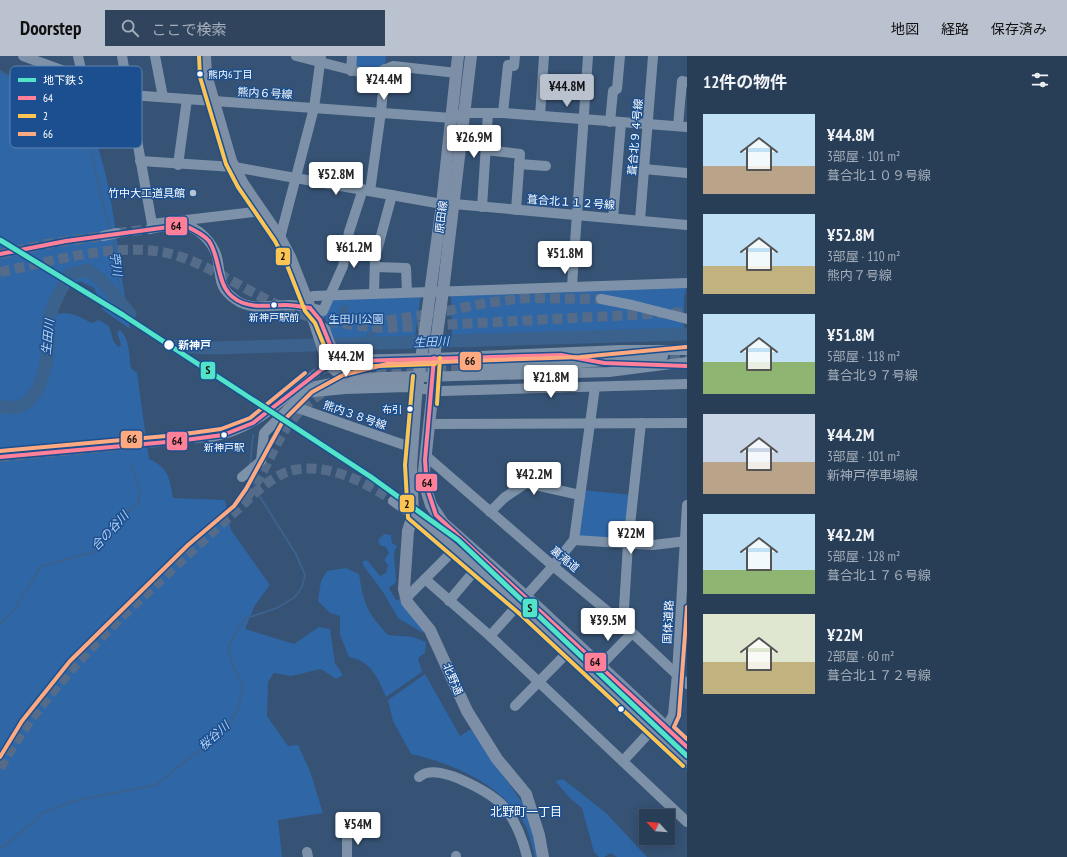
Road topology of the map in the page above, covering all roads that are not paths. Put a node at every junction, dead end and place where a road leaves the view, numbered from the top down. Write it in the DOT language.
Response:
graph roads {
  1 [pos="23,56"];
  2 [pos="78,56"];
  3 [pos="122,56"];
  4 [pos="155,56"];
  5 [pos="205,56"];
  6 [pos="296,56"];
  7 [pos="352,56"];
  8 [pos="458,56"];
  9 [pos="471,56"];
  10 [pos="515,56"];
  11 [pos="544,56"];
  12 [pos="588,56"];
  13 [pos="620,56"];
  14 [pos="653,56"];
  15 [pos="321,60"];
  16 [pos="50,66"];
  17 [pos="80,66"];
  18 [pos="124,66"];
  19 [pos="385,69"];
  20 [pos="351,71"];
  21 [pos="457,73"];
  22 [pos="687,82"];
  23 [pos="142,96"];
  24 [pos="163,97"];
  25 [pos="187,99"];
  26 [pos="214,100"];
  27 [pos="314,108"];
  28 [pos="382,112"];
  29 [pos="464,113"];
  30 [pos="488,113"];
  31 [pos="503,113"];
  32 [pos="540,116"];
  33 [pos="452,118"];
  34 [pos="583,120"];
  35 [pos="610,122"];
  36 [pos="621,123"];
  37 [pos="648,125"];
  38 [pos="682,127"];
  39 [pos="138,148"];
  40 [pos="486,150"];
  41 [pos="140,161"];
  42 [pos="519,164"];
  43 [pos="178,165"];
  44 [pos="546,166"];
  45 [pos="234,167"];
  46 [pos="644,169"];
  47 [pos="687,173"];
  48 [pos="295,178"];
  49 [pos="366,190"];
  50 [pos="392,195"];
  51 [pos="448,204"];
  52 [pos="482,207"];
  53 [pos="516,210"];
  54 [pos="262,211"];
  55 [pos="576,215"];
  56 [pos="613,218"];
  57 [pos="640,220"];
  58 [pos="687,225"];
  59 [pos="150,228"];
  60 [pos="280,238"];
  61 [pos="375,267"];
  62 [pos="687,283"];
  63 [pos="572,286"];
  64 [pos="437,291"];
  65 [pos="407,292"];
  66 [pos="374,293"];
  67 [pos="331,295"];
  68 [pos="309,298"];
  69 [pos="601,299"];
  70 [pos="291,305"];
  71 [pos="687,318"];
  72 [pos="687,350"];
  73 [pos="687,353"];
  74 [pos="327,354"];
  75 [pos="428,354"];
  76 [pos="687,362"];
  77 [pos="468,367"];
  78 [pos="433,377"];
  79 [pos="309,378"];
  80 [pos="352,379"];
  81 [pos="418,383"];
  82 [pos="687,384"];
  83 [pos="595,387"];
  84 [pos="432,390"];
  85 [pos="304,393"];
  86 [pos="288,409"];
  87 [pos="687,423"];
  88 [pos="429,424"];
  89 [pos="590,424"];
  90 [pos="641,424"];
  91 [pos="211,437"];
  92 [pos="413,448"];
  93 [pos="425,455"];
  94 [pos="242,477"];
  95 [pos="580,495"];
  96 [pos="393,501"];
  97 [pos="687,505"];
  98 [pos="490,512"];
  99 [pos="413,515"];
  100 [pos="436,515"];
  101 [pos="574,540"];
  102 [pos="686,541"];
  103 [pos="628,544"];
  104 [pos="454,550"];
  105 [pos="553,566"];
  106 [pos="476,569"];
  107 [pos="425,580"];
  108 [pos="406,598"];
  109 [pos="450,601"];
  110 [pos="522,601"];
  111 [pos="623,624"];
  112 [pos="632,633"];
  113 [pos="490,636"];
  114 [pos="568,652"];
  115 [pos="683,655"];
  116 [pos="600,666"];
  117 [pos="677,674"];
  118 [pos="538,682"];
  119 [pos="687,684"];
  120 [pos="515,706"];
  121 [pos="661,731"];
  122 [pos="687,748"];
  123 [pos="623,761"];
  124 [pos="687,762"];
  125 [pos="419,777"];
  126 [pos="687,822"];
  127 [pos="347,835"];
  128 [pos="347,857"];
  129 [pos="527,857"];
  130 [pos="543,857"];
  1 -- 16 [label="street, 熊内６号線"];
  2 -- 17 [label="street"];
  3 -- 18 [label="street"];
  4 -- 24 [label="street"];
  5 -- 26 [label="main road"];
  6 -- 15 [label="street"];
  7 -- 20 [label="street"];
  8 -- 21 [label="main road, 原田線"];
  9 -- 29 [label="main road, 原田線"];
  10 -- 31 [label="street"];
  11 -- 32 [label="street"];
  12 -- 34 [label="street"];
  13 -- 35 [label="street"];
  14 -- 37 [label="street, 葺合北９４号線"];
  15 -- 20 [label="street"];
  15 -- 27 [label="street"];
  19 -- 20 [label="street"];
  19 -- 21 [label="street"];
  19 -- 28 [label="street"];
  21 -- 33 [label="main road, 原田線"];
  22 -- 38 [label="street"];
  23 -- 24 [label="street, 熊内６号線"];
  24 -- 25 [label="street, 熊内６号線"];
  25 -- 26 [label="street, 熊内６号線"];
  25 -- 43 [label="street"];
  26 -- 27 [label="street, 熊内６号線"];
  26 -- 45 [label="main road"];
  27 -- 28 [label="street, 熊内６号線"];
  27 -- 48 [label="street"];
  28 -- 33 [label="street, 熊内６号線"];
  28 -- 49 [label="street"];
  29 -- 30 [label="street"];
  29 -- 33 [label="street"];
  29 -- 51 [label="main road, 原田線"];
  30 -- 31 [label="street"];
  30 -- 40 [label="street"];
  31 -- 32 [label="street"];
  32 -- 34 [label="street"];
  33 -- 51 [label="main road, 原田線"];
  34 -- 35 [label="street"];
  34 -- 55 [label="street"];
  35 -- 36 [label="street"];
  36 -- 37 [label="street"];
  36 -- 56 [label="street"];
  37 -- 38 [label="street"];
  37 -- 46 [label="street, 葺合北９４号線"];
  39 -- 41 [label="street"];
  40 -- 42 [label="street"];
  40 -- 52 [label="street"];
  41 -- 43 [label="street, 葺合北１１２号線"];
  41 -- 54 [label="street"];
  42 -- 44 [label="street"];
  42 -- 53 [label="street"];
  43 -- 45 [label="street, 葺合北１１２号線"];
  45 -- 48 [label="street, 葺合北１１２号線"];
  45 -- 54 [label="main road"];
  46 -- 47 [label="street"];
  46 -- 57 [label="street, 葺合北９４号線"];
  48 -- 49 [label="street, 葺合北１１２号線"];
  48 -- 60 [label="street"];
  49 -- 50 [label="street, 葺合北１１２号線"];
  49 -- 67 [label="street"];
  50 -- 51 [label="street, 葺合北１１２号線"];
  50 -- 61 [label="street"];
  51 -- 52 [label="street, 葺合北１１２号線"];
  51 -- 64 [label="main road, 原田線"];
  52 -- 53 [label="street, 葺合北１１２号線"];
  53 -- 55 [label="street, 葺合北１１２号線"];
  54 -- 60 [label="main road"];
  55 -- 56 [label="street, 葺合北１１２号線"];
  55 -- 63 [label="street"];
  56 -- 57 [label="street, 葺合北１１２号線"];
  57 -- 58 [label="street, 葺合北１１２号線"];
  59 -- 70 [label="street"];
  60 -- 68 [label="main road"];
  61 -- 65 [label="street"];
  61 -- 66 [label="street"];
  62 -- 63 [label="street"];
  63 -- 64 [label="street"];
  64 -- 65 [label="street"];
  64 -- 75 [label="main road, 原田線"];
  65 -- 66 [label="street"];
  66 -- 67 [label="street"];
  67 -- 68 [label="street"];
  67 -- 68 [label="street"];
  68 -- 70 [label="street"];
  68 -- 70 [label="street"];
  68 -- 74 [label="main road"];
  69 -- 71 [label="street"];
  72 -- 75 [label="street"];
  73 -- 77 [label="street"];
  74 -- 75 [label="main road"];
  74 -- 80 [label="main road"];
  75 -- 78 [label="main road"];
  75 -- 81 [label="main road, 原田線"];
  76 -- 78 [label="street"];
  78 -- 81 [label="street"];
  78 -- 84 [label="main road"];
  79 -- 91 [label="street"];
  80 -- 81 [label="main road"];
  80 -- 85 [label="street"];
  81 -- 84 [label="street"];
  81 -- 85 [label="street"];
  81 -- 92 [label="main road, 原田線"];
  82 -- 83 [label="street"];
  83 -- 84 [label="street"];
  83 -- 89 [label="street"];
  84 -- 88 [label="main road"];
  85 -- 86 [label="street"];
  86 -- 92 [label="street, 熊内３８号線"];
  86 -- 94 [label="street"];
  87 -- 90 [label="street"];
  88 -- 89 [label="street"];
  88 -- 93 [label="main road"];
  89 -- 90 [label="street"];
  89 -- 95 [label="street"];
  90 -- 103 [label="street"];
  92 -- 99 [label="main road, 原田線"];
  93 -- 98 [label="street, 裏滝道"];
  93 -- 100 [label="main road"];
  95 -- 98 [label="street"];
  95 -- 101 [label="street"];
  96 -- 99 [label="street"];
  97 -- 102 [label="street, 国体道路"];
  98 -- 105 [label="street, 裏滝道"];
  99 -- 100 [label="main road"];
  99 -- 104 [label="main road"];
  99 -- 108 [label="main road"];
  100 -- 110 [label="main road"];
  101 -- 103 [label="street"];
  101 -- 105 [label="street"];
  102 -- 103 [label="street"];
  102 -- 115 [label="street, 国体道路"];
  103 -- 111 [label="street"];
  104 -- 106 [label="main road"];
  104 -- 107 [label="street"];
  105 -- 110 [label="street"];
  105 -- 111 [label="street, 裏滝道"];
  106 -- 109 [label="street"];
  106 -- 110 [label="main road"];
  107 -- 108 [label="street"];
  107 -- 109 [label="street"];
  108 -- 130 [label="main road, 北野通"];
  109 -- 113 [label="street"];
  110 -- 113 [label="street"];
  110 -- 114 [label="main road"];
  110 -- 116 [label="main road"];
  111 -- 112 [label="street, 裏滝道"];
  112 -- 116 [label="street"];
  112 -- 117 [label="street, 裏滝道"];
  113 -- 118 [label="street"];
  114 -- 118 [label="street"];
  114 -- 121 [label="main road"];
  115 -- 117 [label="street, 国体道路"];
  116 -- 121 [label="main road"];
  117 -- 119 [label="street, 裏滝道"];
  117 -- 121 [label="street, 国体道路"];
  118 -- 120 [label="street"];
  118 -- 123 [label="street"];
  121 -- 122 [label="main road"];
  121 -- 123 [label="street"];
  121 -- 124 [label="main road"];
  123 -- 126 [label="street"];
  125 -- 129 [label="street"];
  127 -- 128 [label="street"];
}
